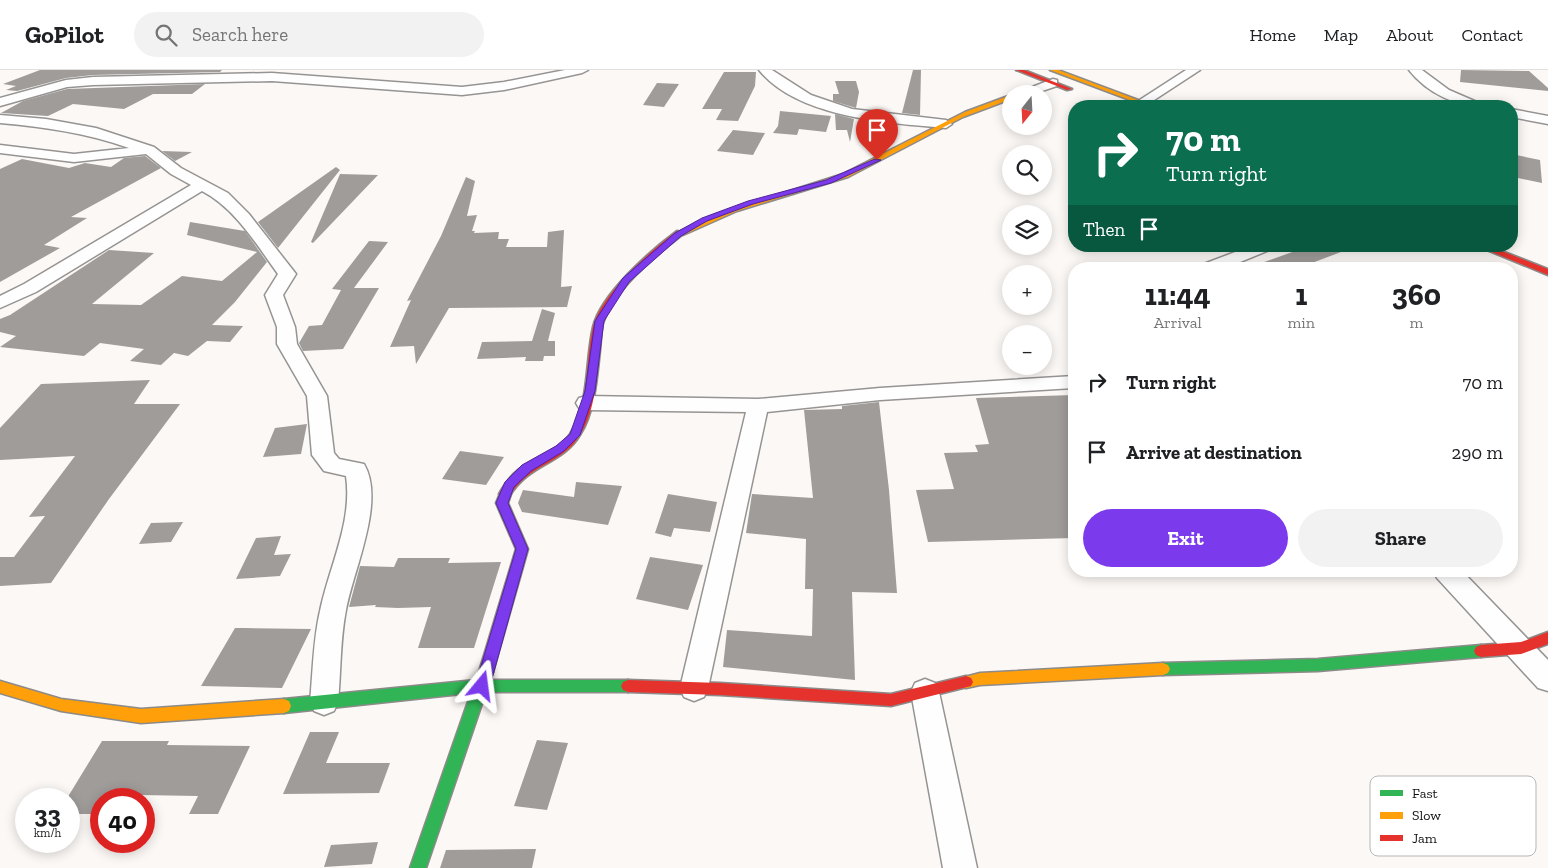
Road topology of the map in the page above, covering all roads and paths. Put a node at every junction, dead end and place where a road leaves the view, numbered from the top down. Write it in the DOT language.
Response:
graph roads {
  1 [pos="71,70"];
  2 [pos="522,70"];
  3 [pos="582,70"];
  4 [pos="765,70"];
  5 [pos="1019,70"];
  6 [pos="1053,70"];
  7 [pos="1194,70"];
  8 [pos="1415,70"];
  9 [pos="219,74"];
  10 [pos="535,79"];
  11 [pos="1053,83"];
  12 [pos="1047,85"];
  13 [pos="1079,93"];
  14 [pos="23,94"];
  15 [pos="1135,100"];
  16 [pos="1152,100"];
  17 [pos="1458,100"];
  18 [pos="1002,101"];
  19 [pos="0,102"];
  20 [pos="1518,114"];
  21 [pos="0,119"];
  22 [pos="1548,120"];
  23 [pos="46,123"];
  24 [pos="946,124"];
  25 [pos="0,145"];
  26 [pos="0,149"];
  27 [pos="149,150"];
  28 [pos="201,185"];
  29 [pos="1251,252"];
  30 [pos="1496,252"];
  31 [pos="1225,262"];
  32 [pos="1548,272"];
  33 [pos="0,303"];
  34 [pos="1068,382"];
  35 [pos="586,403"];
  36 [pos="758,406"];
  37 [pos="1452,577"];
  38 [pos="1548,638"];
  39 [pos="1521,648"];
  40 [pos="1548,678"];
  41 [pos="482,686"];
  42 [pos="0,687"];
  43 [pos="694,688"];
  44 [pos="925,692"];
  45 [pos="324,702"];
  46 [pos="418,868"];
  47 [pos="960,868"];
  1 -- 14 [label="street"];
  2 -- 10 [label="street"];
  3 -- 10 [label="street"];
  4 -- 24 [label="street"];
  5 -- 11 [label="main road"];
  6 -- 15 [label="main road"];
  7 -- 16 [label="street"];
  8 -- 17 [label="street"];
  9 -- 10 [label="street"];
  9 -- 14 [label="street"];
  11 -- 12 [label="street"];
  11 -- 13 [label="main road"];
  14 -- 19 [label="street"];
  18 -- 24 [label="main road"];
  20 -- 22 [label="street"];
  21 -- 23 [label="street"];
  23 -- 25 [label="street"];
  23 -- 27 [label="street"];
  24 -- 35 [label="main road"];
  26 -- 27 [label="street"];
  27 -- 28 [label="street"];
  28 -- 33 [label="street"];
  28 -- 45 [label="street"];
  29 -- 31 [label="street"];
  30 -- 32 [label="main road"];
  34 -- 36 [label="street"];
  35 -- 36 [label="street"];
  35 -- 41 [label="main road"];
  36 -- 43 [label="street"];
  37 -- 39 [label="street"];
  38 -- 39 [label="main road"];
  39 -- 40 [label="street"];
  39 -- 44 [label="main road"];
  41 -- 43 [label="main road"];
  41 -- 45 [label="main road"];
  41 -- 46 [label="main road"];
  42 -- 45 [label="main road"];
  43 -- 44 [label="main road"];
  44 -- 47 [label="street"];
}
